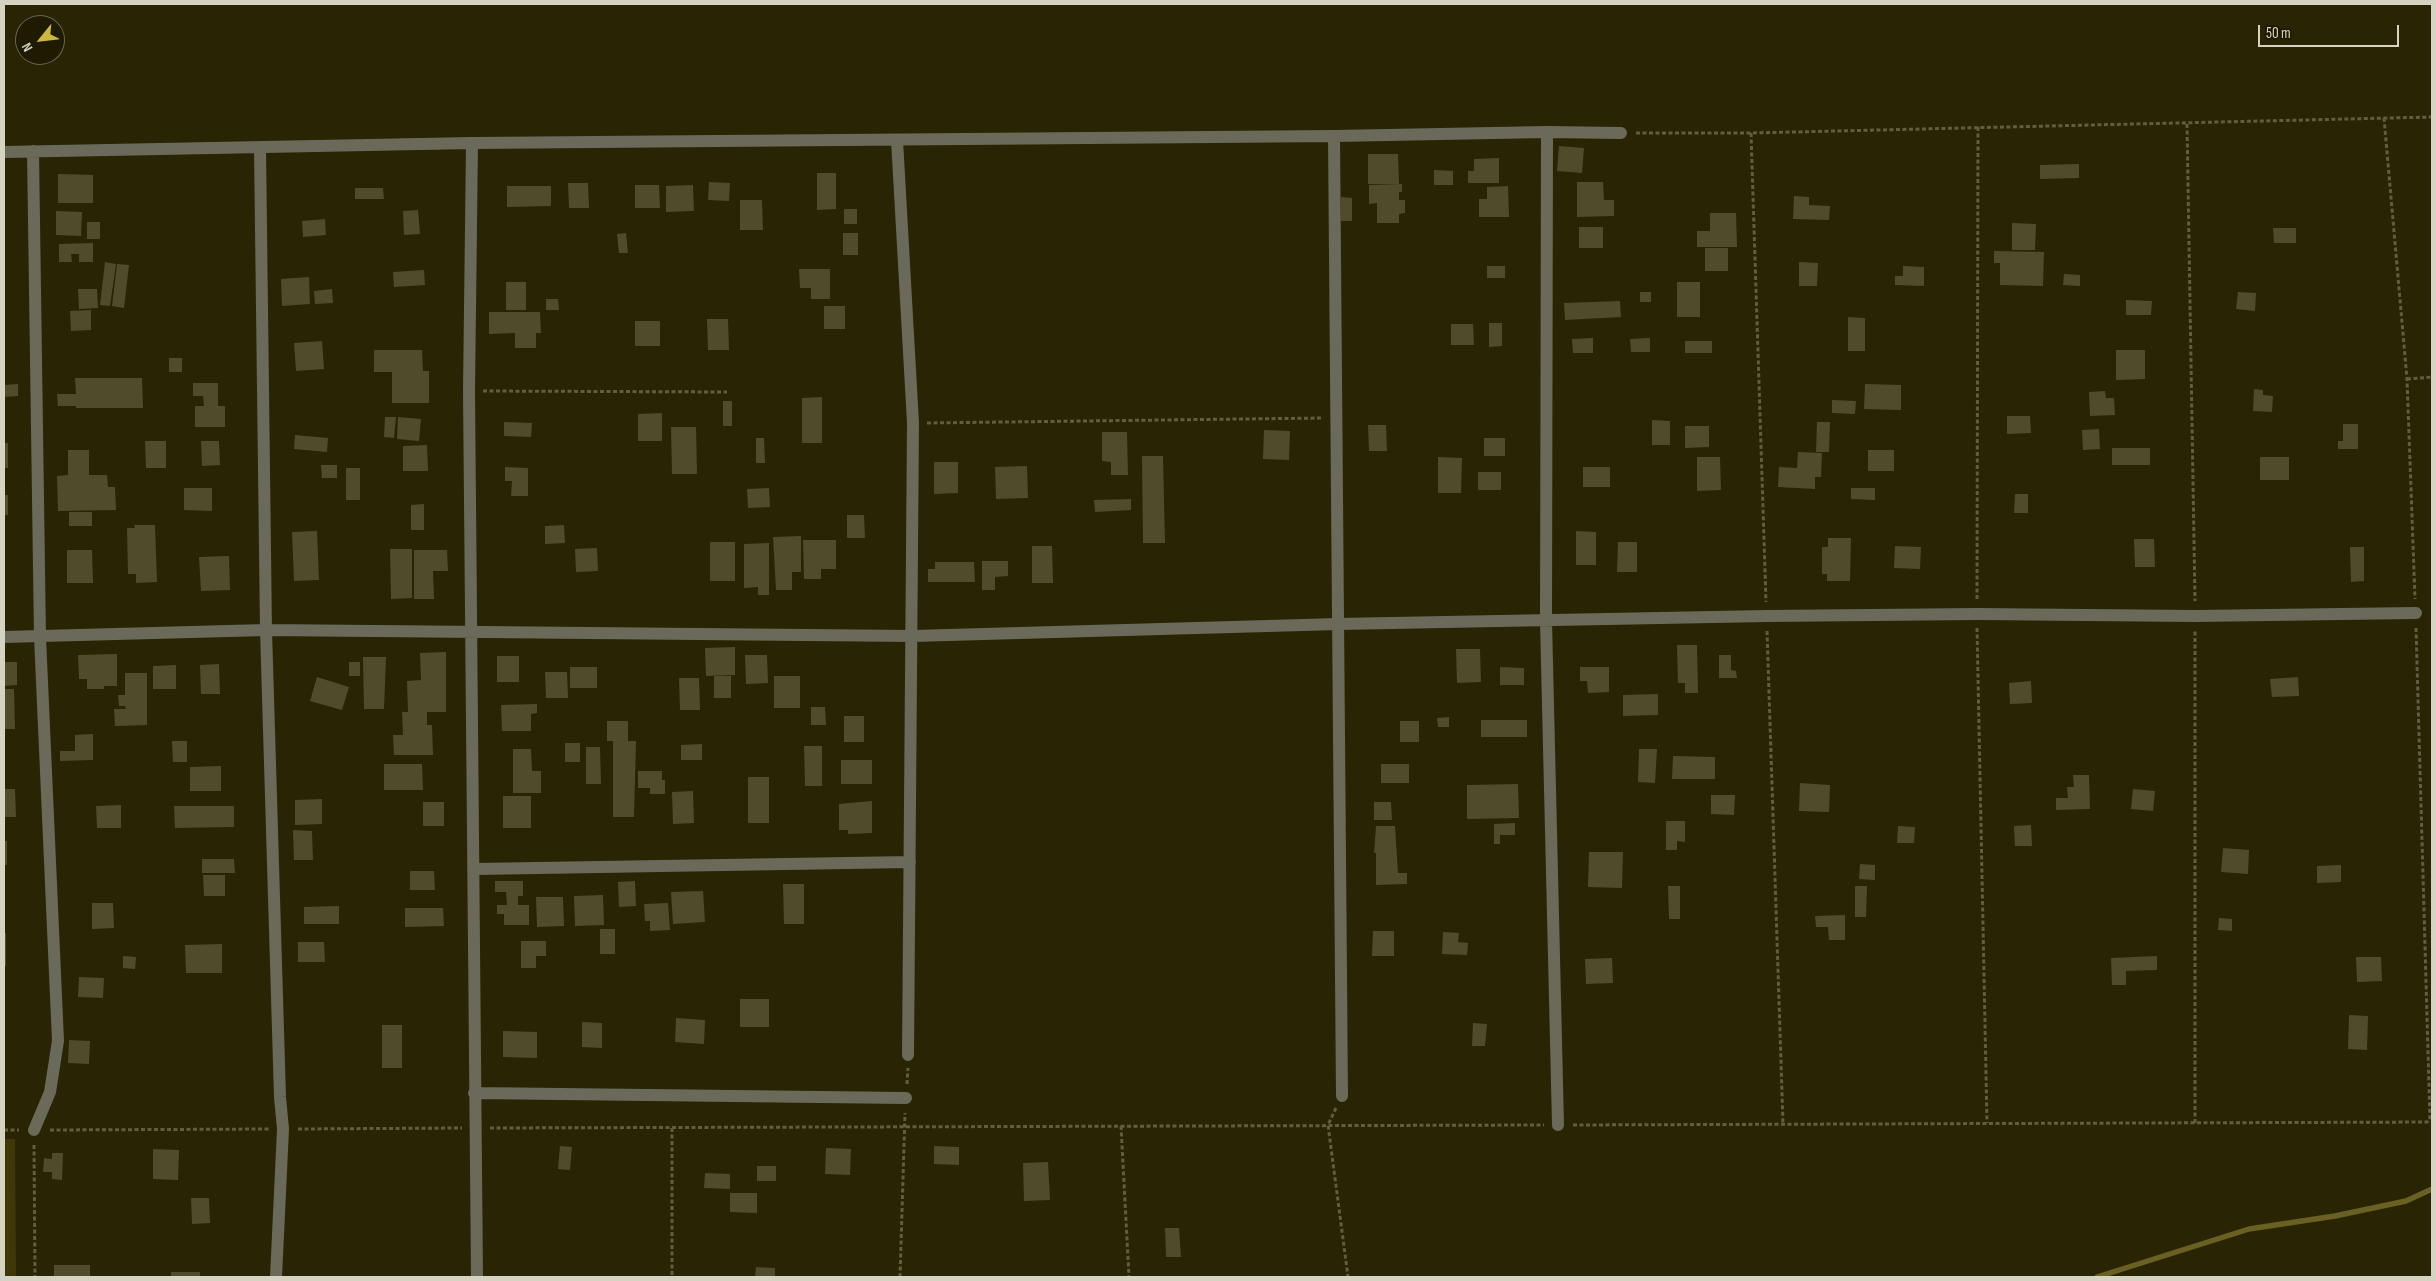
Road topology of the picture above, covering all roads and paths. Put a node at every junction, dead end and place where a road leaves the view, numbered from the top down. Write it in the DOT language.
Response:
graph roads {
  1 [pos="2432,117"];
  2 [pos="1547,132"];
  3 [pos="1621,133"];
  4 [pos="1334,136"];
  5 [pos="897,140"];
  6 [pos="472,144"];
  7 [pos="260,148"];
  8 [pos="4,152"];
  9 [pos="33,152"];
  10 [pos="2432,377"];
  11 [pos="2407,379"];
  12 [pos="470,391"];
  13 [pos="727,392"];
  14 [pos="1336,417"];
  15 [pos="913,423"];
  16 [pos="2416,613"];
  17 [pos="1546,621"];
  18 [pos="1338,624"];
  19 [pos="266,630"];
  20 [pos="472,632"];
  21 [pos="913,636"];
  22 [pos="4,637"];
  23 [pos="40,637"];
  24 [pos="910,862"];
  25 [pos="475,869"];
  26 [pos="908,1055"];
  27 [pos="474,1093"];
  28 [pos="1342,1096"];
  29 [pos="906,1098"];
  30 [pos="2432,1122"];
  31 [pos="1558,1125"];
  32 [pos="1121,1126"];
  33 [pos="1328,1126"];
  34 [pos="905,1127"];
  35 [pos="475,1128"];
  36 [pos="672,1128"];
  37 [pos="284,1129"];
  38 [pos="4,1130"];
  39 [pos="34,1130"];
  40 [pos="34,1277"];
  41 [pos="276,1277"];
  42 [pos="477,1277"];
  43 [pos="672,1277"];
  44 [pos="900,1277"];
  45 [pos="1129,1277"];
  46 [pos="1348,1277"];
  1 -- 3 [label="path"];
  2 -- 3 [label="street"];
  2 -- 4 [label="street"];
  2 -- 17 [label="street"];
  4 -- 5 [label="street"];
  4 -- 14 [label="street"];
  5 -- 6 [label="street"];
  5 -- 15 [label="street"];
  6 -- 7 [label="street"];
  6 -- 12 [label="street"];
  7 -- 9 [label="street"];
  7 -- 19 [label="street"];
  8 -- 9 [label="street"];
  9 -- 23 [label="street"];
  10 -- 11 [label="path"];
  12 -- 13 [label="path"];
  12 -- 20 [label="street"];
  14 -- 15 [label="path"];
  14 -- 18 [label="street"];
  15 -- 21 [label="street"];
  16 -- 17 [label="street"];
  17 -- 18 [label="street"];
  17 -- 31 [label="street"];
  18 -- 21 [label="street"];
  18 -- 28 [label="street"];
  19 -- 20 [label="street"];
  19 -- 23 [label="street"];
  19 -- 37 [label="street"];
  20 -- 21 [label="street"];
  20 -- 25 [label="street"];
  21 -- 24 [label="street"];
  22 -- 23 [label="street"];
  23 -- 39 [label="street"];
  24 -- 25 [label="street"];
  24 -- 26 [label="street"];
  25 -- 27 [label="street"];
  26 -- 29 [label="path"];
  27 -- 29 [label="street"];
  27 -- 35 [label="street"];
  28 -- 33 [label="path"];
  29 -- 34 [label="path"];
  30 -- 31 [label="path"];
  31 -- 33 [label="path"];
  32 -- 33 [label="path"];
  32 -- 34 [label="path"];
  32 -- 45 [label="path"];
  33 -- 46 [label="path"];
  34 -- 36 [label="path"];
  34 -- 44 [label="path"];
  35 -- 36 [label="path"];
  35 -- 37 [label="path"];
  35 -- 42 [label="street"];
  36 -- 43 [label="path"];
  37 -- 39 [label="path"];
  37 -- 41 [label="street"];
  38 -- 39 [label="path"];
  39 -- 40 [label="path"];
}
